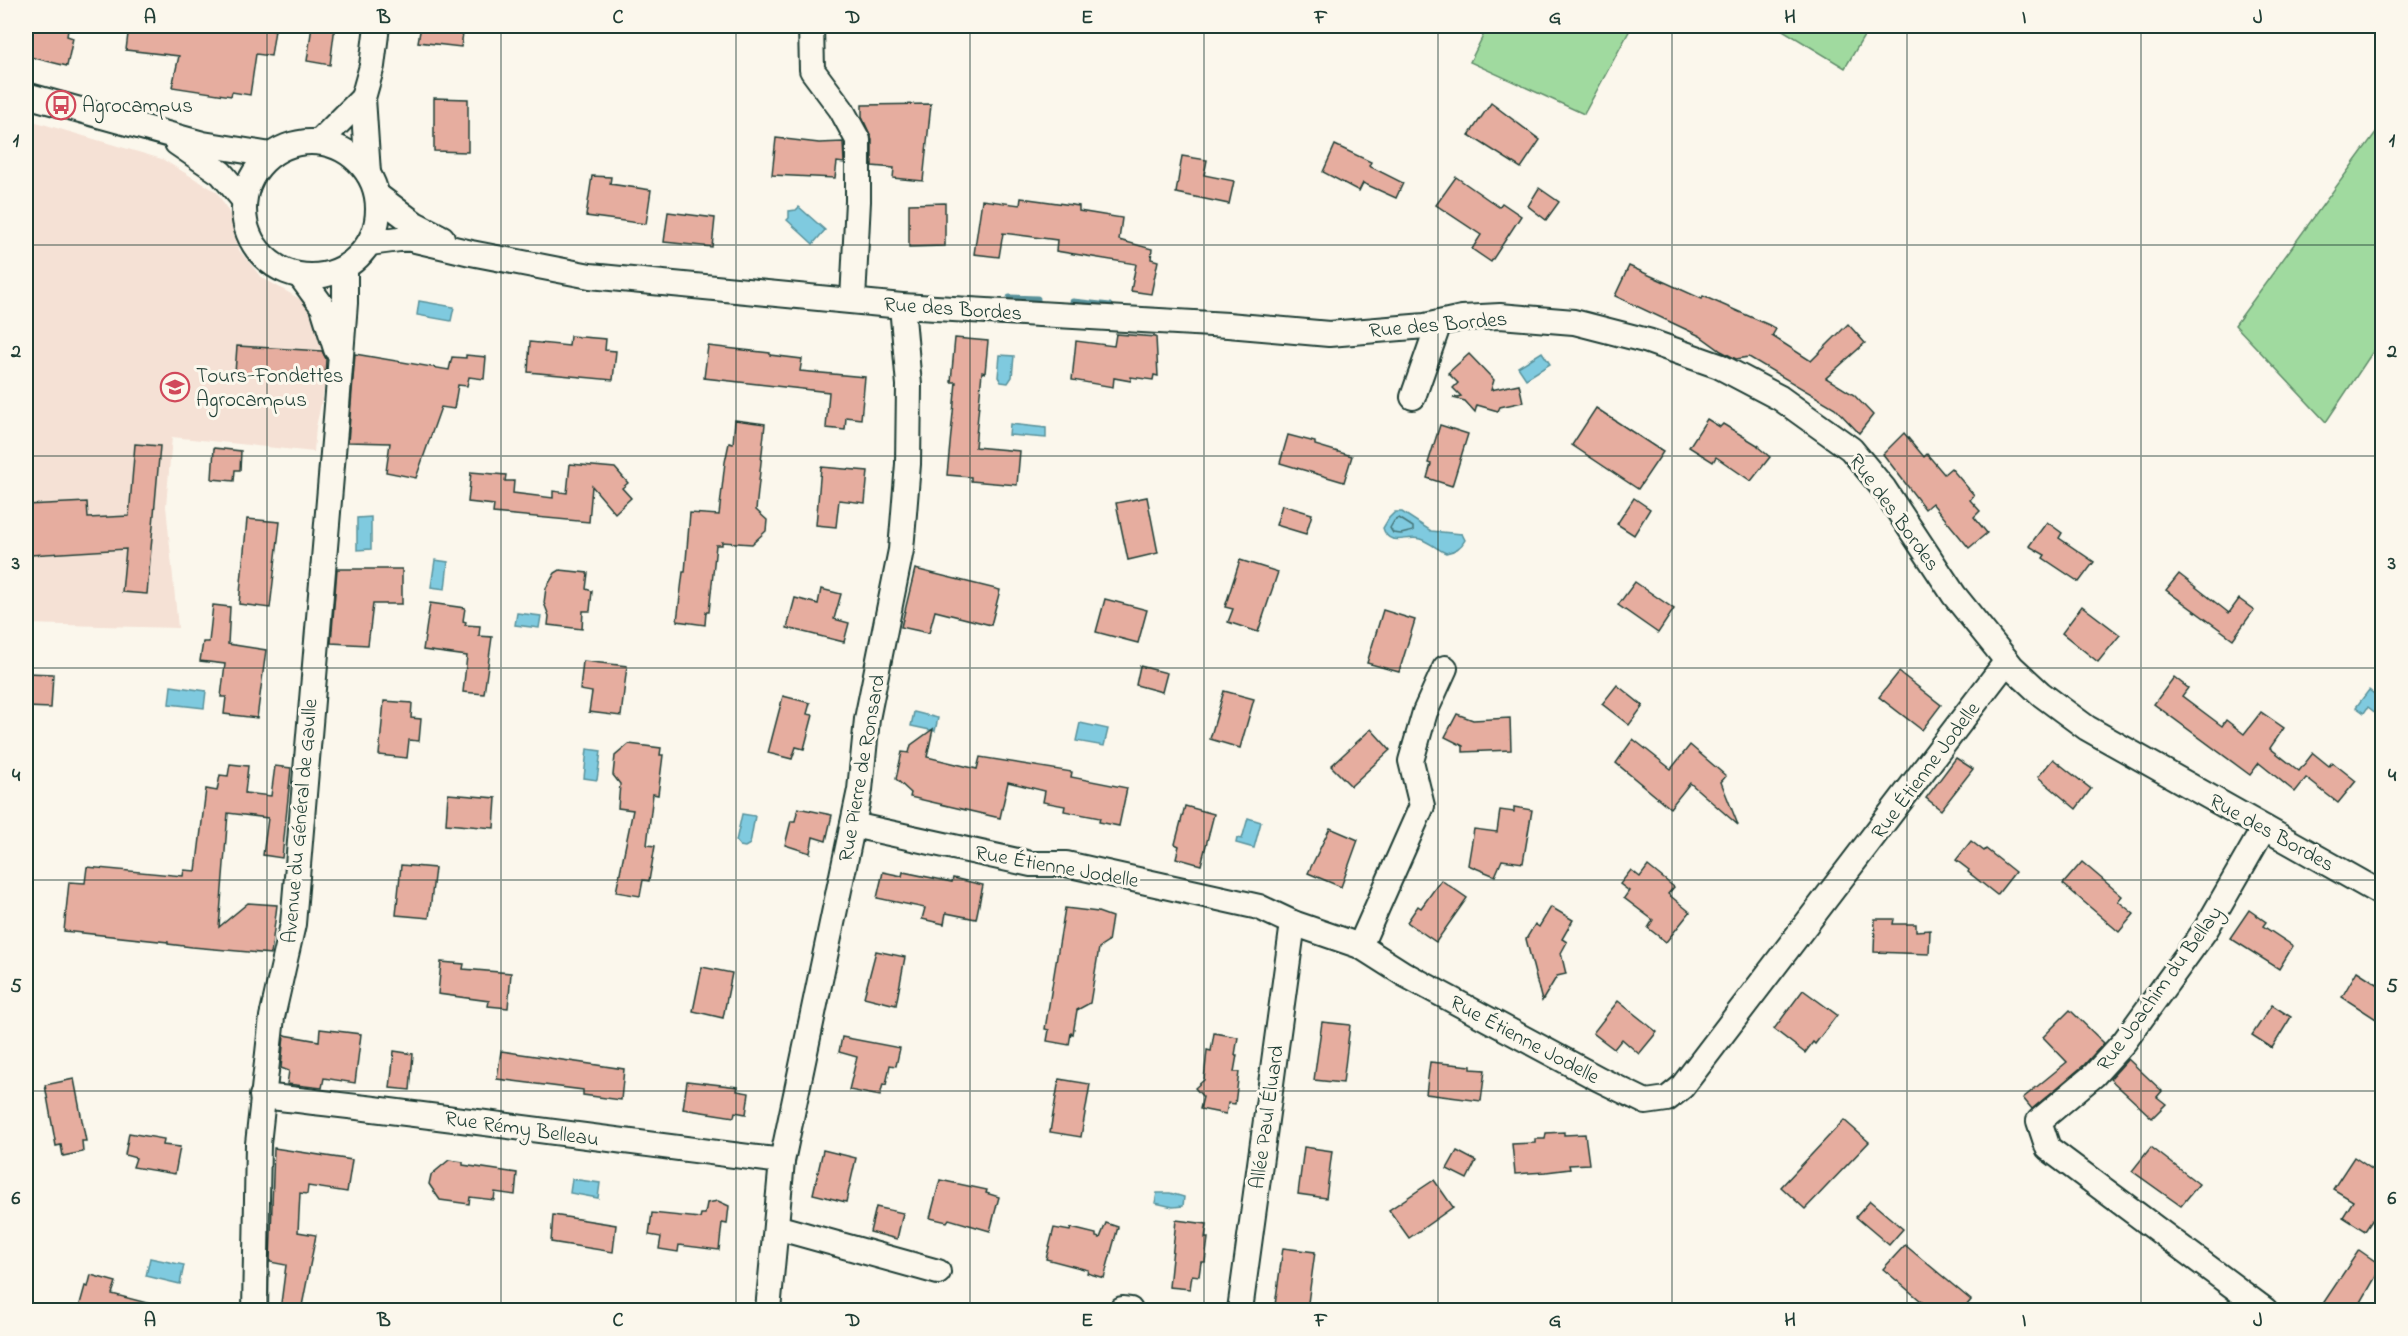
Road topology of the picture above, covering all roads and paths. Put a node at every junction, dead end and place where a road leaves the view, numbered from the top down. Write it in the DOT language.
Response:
graph roads {
  1 [pos="377,26"];
  2 [pos="811,26"];
  3 [pos="26,95"];
  4 [pos="363,98"];
  5 [pos="152,129"];
  6 [pos="319,142"];
  7 [pos="271,155"];
  8 [pos="368,173"];
  9 [pos="378,196"];
  10 [pos="244,200"];
  11 [pos="370,243"];
  12 [pos="471,253"];
  13 [pos="345,269"];
  14 [pos="301,277"];
  15 [pos="853,300"];
  16 [pos="902,306"];
  17 [pos="1439,323"];
  18 [pos="340,366"];
  19 [pos="1413,397"];
  20 [pos="2007,661"];
  21 [pos="1445,668"];
  22 [pos="853,825"];
  23 [pos="2264,828"];
  24 [pos="2382,894"];
  25 [pos="1293,923"];
  26 [pos="1360,946"];
  27 [pos="262,1096"];
  28 [pos="782,1161"];
  29 [pos="776,1227"];
  30 [pos="938,1272"];
  31 [pos="255,1311"];
  32 [pos="768,1311"];
  33 [pos="1240,1311"];
  34 [pos="2265,1311"];
  1 -- 4 [label="street"];
  2 -- 15 [label="street"];
  3 -- 5 [label="street"];
  4 -- 6 [label="street"];
  4 -- 8 [label="street"];
  5 -- 7 [label="street"];
  5 -- 10 [label="street"];
  6 -- 7 [label="street"];
  6 -- 8 [label="street"];
  7 -- 10 [label="street"];
  8 -- 9 [label="street"];
  9 -- 11 [label="street"];
  9 -- 12 [label="street, Rue des Bordes"];
  10 -- 14 [label="street"];
  11 -- 12 [label="street, Rue des Bordes"];
  11 -- 13 [label="street"];
  12 -- 15 [label="street, Rue des Bordes"];
  13 -- 14 [label="street"];
  13 -- 18 [label="street, Avenue du Général de Gaulle"];
  14 -- 18 [label="street, Avenue du Général de Gaulle"];
  15 -- 16 [label="street, Rue des Bordes"];
  16 -- 17 [label="street, Rue des Bordes"];
  16 -- 22 [label="street, Rue Pierre de Ronsard"];
  17 -- 19 [label="street"];
  17 -- 20 [label="street, Rue des Bordes"];
  18 -- 27 [label="street, Avenue du Général de Gaulle"];
  20 -- 23 [label="street, Rue des Bordes"];
  20 -- 26 [label="street, Rue Étienne Jodelle"];
  21 -- 26 [label="street"];
  22 -- 25 [label="street, Rue Étienne Jodelle"];
  22 -- 28 [label="street, Rue Pierre de Ronsard"];
  23 -- 24 [label="street, Rue des Bordes"];
  23 -- 34 [label="street, Rue Joachim du Bellay"];
  25 -- 26 [label="street, Rue Étienne Jodelle"];
  25 -- 33 [label="street, Allée Paul Éluard"];
  27 -- 28 [label="street, Rue Rémy Belleau"];
  27 -- 31 [label="street, Avenue du Général de Gaulle"];
  28 -- 29 [label="street, Rue Pierre de Ronsard"];
  29 -- 30 [label="street"];
  29 -- 32 [label="street, Rue Pierre de Ronsard"];
}
